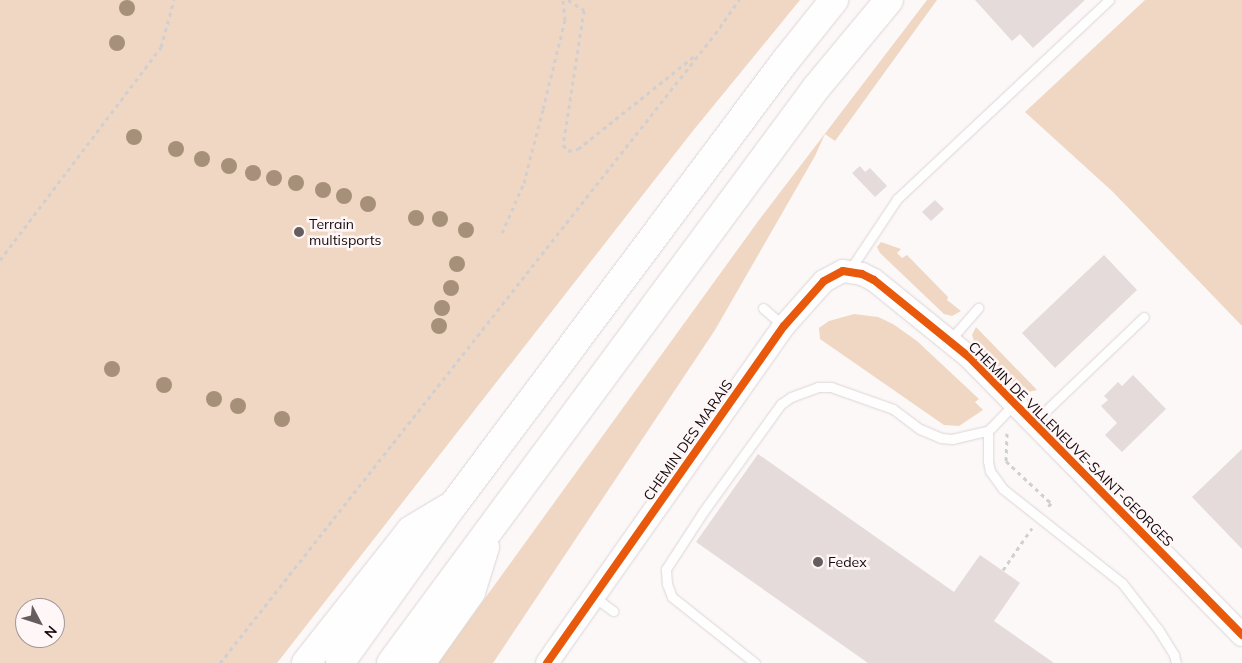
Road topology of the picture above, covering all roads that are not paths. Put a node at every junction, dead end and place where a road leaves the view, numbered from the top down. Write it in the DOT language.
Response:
graph roads {
  1 [pos="834,0"];
  2 [pos="888,0"];
  3 [pos="1109,0"];
  4 [pos="849,271"];
  5 [pos="764,308"];
  6 [pos="978,308"];
  7 [pos="1144,317"];
  8 [pos="784,326"];
  9 [pos="950,340"];
  10 [pos="1015,402"];
  11 [pos="1034,422"];
  12 [pos="988,431"];
  13 [pos="454,504"];
  14 [pos="490,529"];
  15 [pos="594,597"];
  16 [pos="614,611"];
  17 [pos="1242,636"];
  18 [pos="306,663"];
  19 [pos="340,663"];
  20 [pos="391,663"];
  21 [pos="421,663"];
  22 [pos="547,663"];
  23 [pos="755,663"];
  24 [pos="1176,663"];
  1 -- 13 [label="highway"];
  2 -- 14 [label="highway"];
  3 -- 4 [label="lane"];
  4 -- 8 [label="street, CHEMIN DES MARAIS"];
  4 -- 9 [label="street, CHEMIN DE VILLENEUVE-SAINT-GEORGES"];
  5 -- 8 [label="lane"];
  6 -- 9 [label="lane"];
  7 -- 11 [label="lane"];
  8 -- 15 [label="street, CHEMIN DES MARAIS"];
  9 -- 10 [label="street, CHEMIN DE VILLENEUVE-SAINT-GEORGES"];
  10 -- 11 [label="street, CHEMIN DE VILLENEUVE-SAINT-GEORGES"];
  10 -- 12 [label="lane"];
  11 -- 17 [label="street, CHEMIN DE VILLENEUVE-SAINT-GEORGES"];
  12 -- 23 [label="lane"];
  12 -- 24 [label="lane"];
  13 -- 18 [label="highway"];
  13 -- 19 [label="highway"];
  14 -- 20 [label="highway"];
  14 -- 21 [label="highway"];
  15 -- 16 [label="lane"];
  15 -- 22 [label="street, CHEMIN DES MARAIS"];
}
